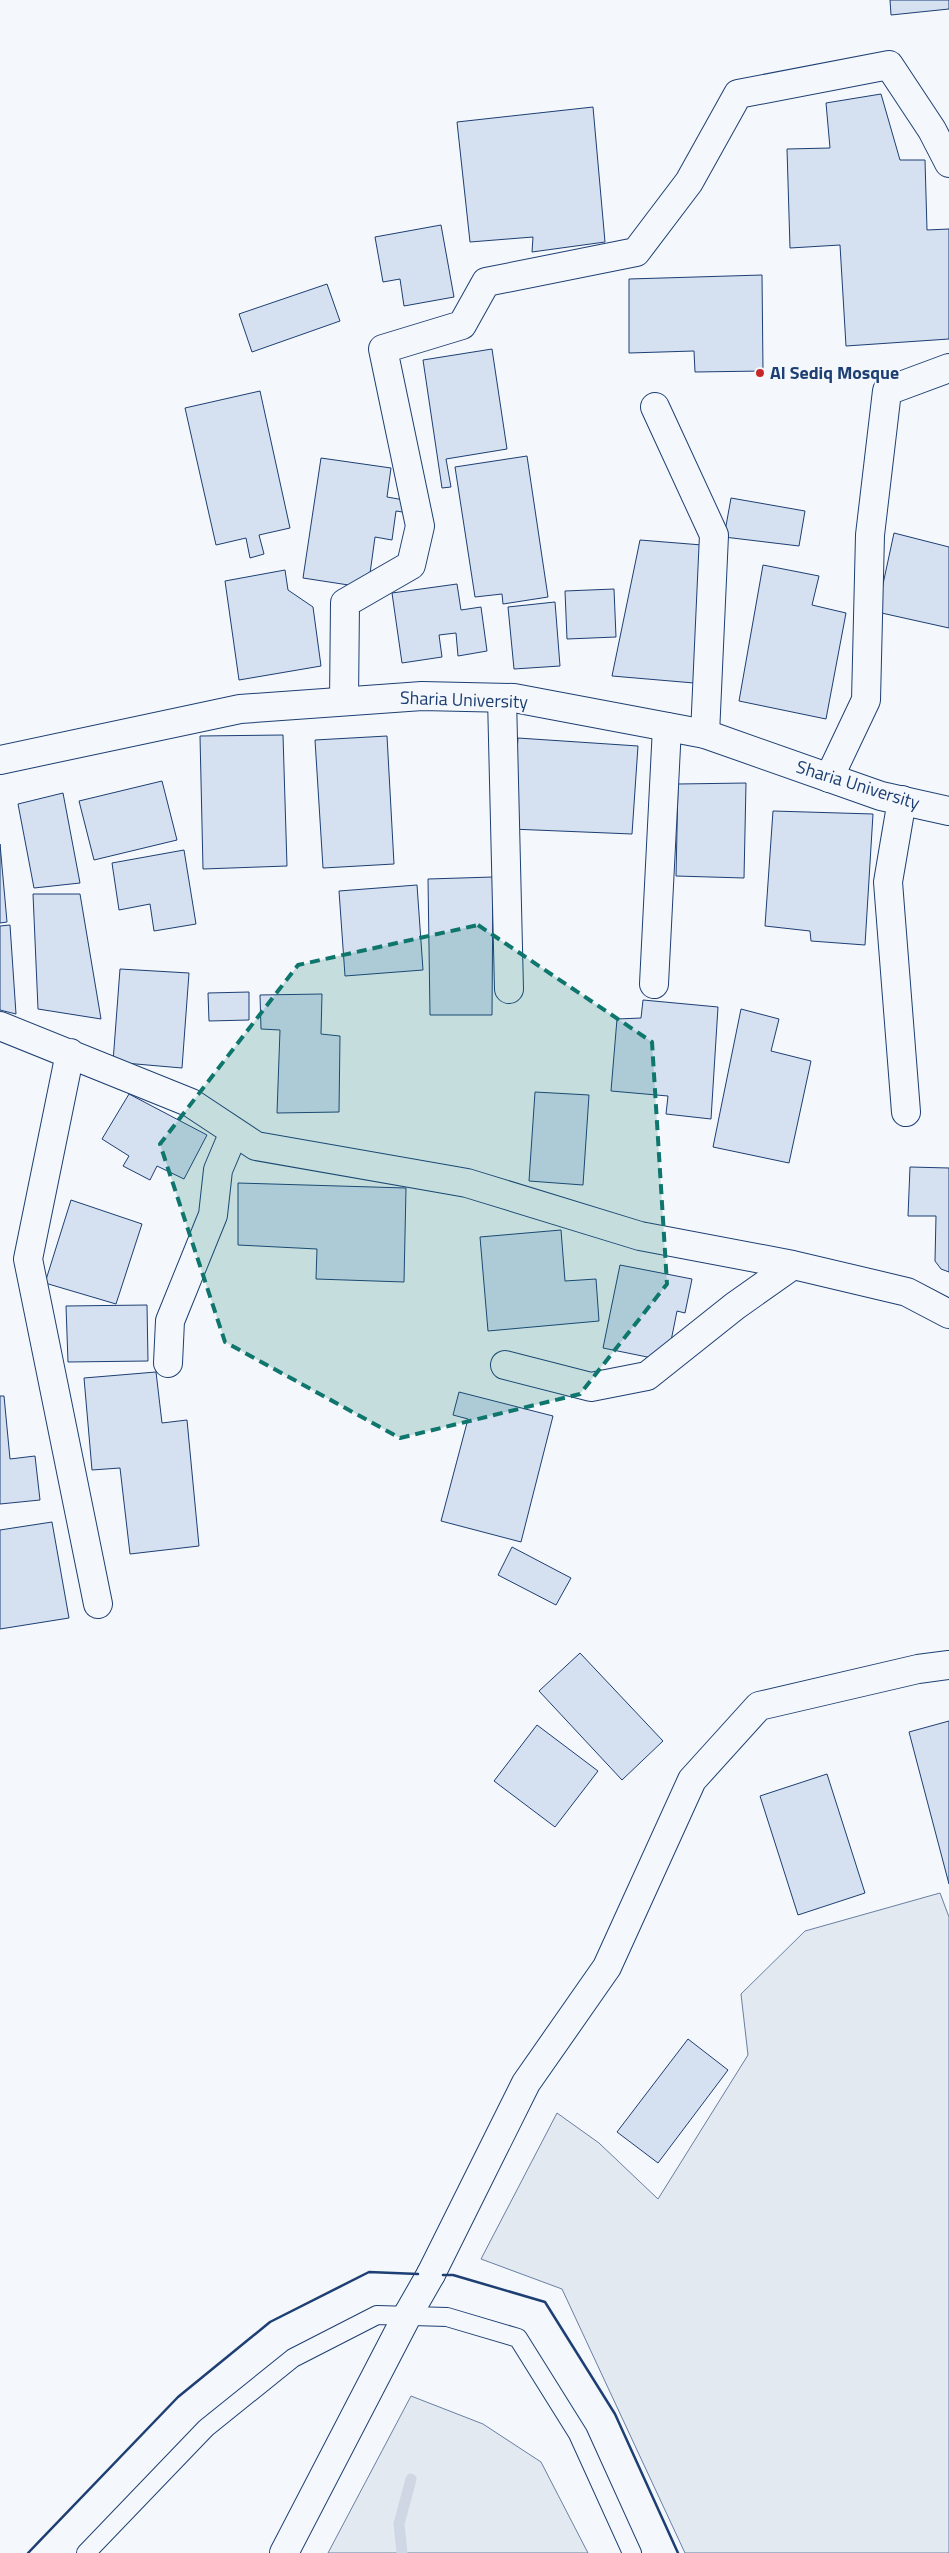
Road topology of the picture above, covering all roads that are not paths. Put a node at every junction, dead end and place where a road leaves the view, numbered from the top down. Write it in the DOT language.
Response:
graph roads {
  1 [pos="949,163"];
  2 [pos="949,368"];
  3 [pos="655,407"];
  4 [pos="502,698"];
  5 [pos="344,701"];
  6 [pos="666,727"];
  7 [pos="705,734"];
  8 [pos="0,760"];
  9 [pos="829,778"];
  10 [pos="902,800"];
  11 [pos="949,811"];
  12 [pos="654,984"];
  13 [pos="508,989"];
  14 [pos="0,1026"];
  15 [pos="70,1053"];
  16 [pos="906,1112"];
  17 [pos="234,1132"];
  18 [pos="793,1264"];
  19 [pos="949,1314"];
  20 [pos="168,1363"];
  21 [pos="505,1365"];
  22 [pos="98,1604"];
  23 [pos="949,1665"];
  24 [pos="407,2316"];
  25 [pos="86,2553"];
  26 [pos="284,2553"];
  27 [pos="632,2553"];
  1 -- 5 [label="street"];
  2 -- 9 [label="street"];
  3 -- 7 [label="street"];
  4 -- 5 [label="street, Sharia University"];
  4 -- 6 [label="street, Sharia University"];
  4 -- 13 [label="street"];
  5 -- 8 [label="street, Sharia University"];
  6 -- 7 [label="street, Sharia University"];
  6 -- 12 [label="street"];
  7 -- 9 [label="street, Sharia University"];
  9 -- 10 [label="street, Sharia University"];
  10 -- 11 [label="street, Sharia University"];
  10 -- 16 [label="street"];
  14 -- 15 [label="street"];
  15 -- 17 [label="street"];
  15 -- 22 [label="street"];
  17 -- 18 [label="street"];
  17 -- 20 [label="street"];
  18 -- 19 [label="street"];
  18 -- 21 [label="street"];
  23 -- 24 [label="street"];
  24 -- 25 [label="lane"];
  24 -- 26 [label="street"];
  24 -- 27 [label="lane"];
}
